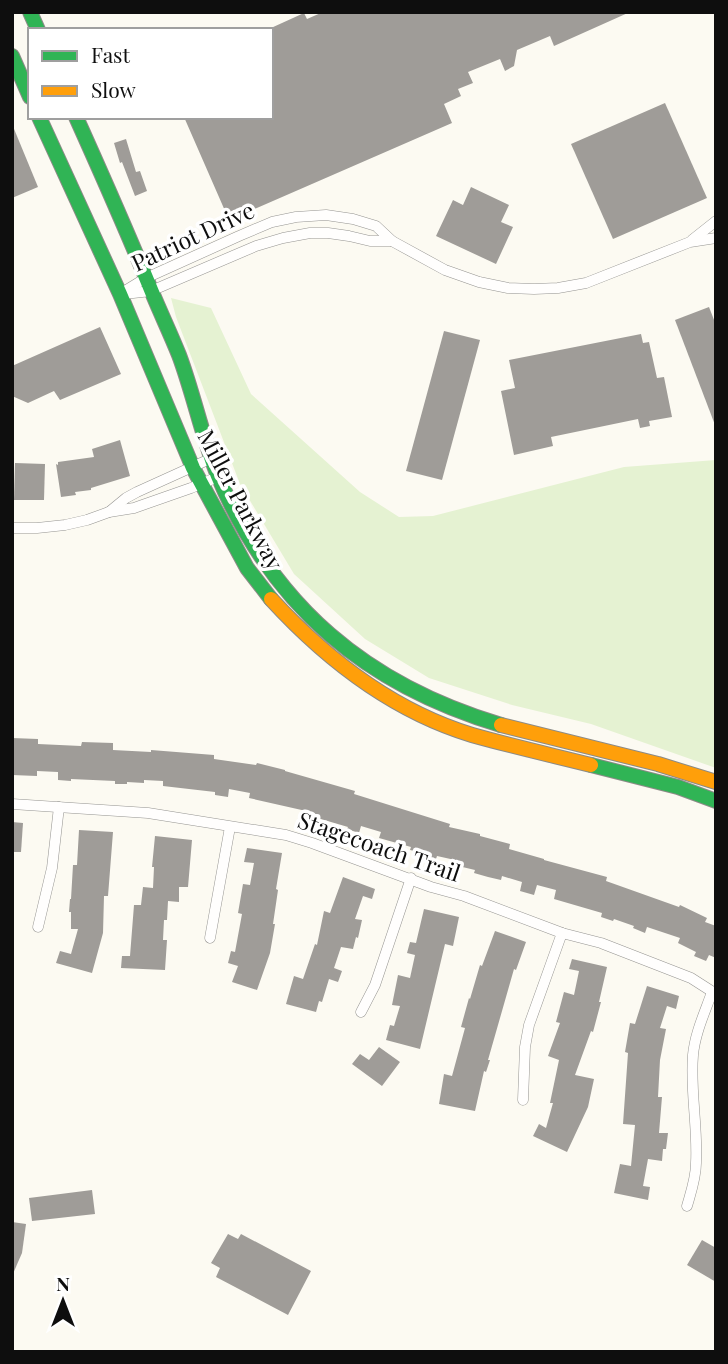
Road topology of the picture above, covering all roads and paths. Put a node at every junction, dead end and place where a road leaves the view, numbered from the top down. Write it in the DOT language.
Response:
graph roads {
  1 [pos="30,12"];
  2 [pos="37,28"];
  3 [pos="12,56"];
  4 [pos="28,92"];
  5 [pos="41,119"];
  6 [pos="77,119"];
  7 [pos="716,221"];
  8 [pos="716,238"];
  9 [pos="392,241"];
  10 [pos="691,242"];
  11 [pos="149,285"];
  12 [pos="120,294"];
  13 [pos="212,458"];
  14 [pos="192,467"];
  15 [pos="218,477"];
  16 [pos="201,484"];
  17 [pos="109,512"];
  18 [pos="12,528"];
  19 [pos="716,782"];
  20 [pos="716,801"];
  21 [pos="12,804"];
  22 [pos="59,807"];
  23 [pos="230,827"];
  24 [pos="411,878"];
  25 [pos="38,928"];
  26 [pos="562,933"];
  27 [pos="210,938"];
  28 [pos="714,993"];
  29 [pos="361,1012"];
  30 [pos="523,1100"];
  31 [pos="687,1206"];
  1 -- 2 [label="street"];
  3 -- 4 [label="street"];
  5 -- 12 [label="street, Miller Parkway"];
  6 -- 11 [label="street, Miller Parkway"];
  7 -- 10 [label="street, Patriot Drive"];
  8 -- 10 [label="street, Patriot Drive"];
  9 -- 10 [label="street, Patriot Drive"];
  9 -- 11 [label="street, Patriot Drive"];
  9 -- 11 [label="street, Patriot Drive"];
  11 -- 12 [label="street, Patriot Drive"];
  11 -- 13 [label="street, Miller Parkway"];
  12 -- 14 [label="street, Miller Parkway"];
  13 -- 14 [label="street"];
  13 -- 15 [label="street, Miller Parkway"];
  14 -- 16 [label="street, Miller Parkway"];
  14 -- 17 [label="street"];
  15 -- 16 [label="street"];
  15 -- 19 [label="street, Miller Parkway"];
  16 -- 17 [label="street"];
  16 -- 20 [label="street, Miller Parkway"];
  17 -- 18 [label="street"];
  21 -- 22 [label="street, Stagecoach Trail"];
  22 -- 23 [label="street, Stagecoach Trail"];
  22 -- 25 [label="street"];
  23 -- 24 [label="street, Stagecoach Trail"];
  23 -- 27 [label="street"];
  24 -- 26 [label="street, Stagecoach Trail"];
  24 -- 29 [label="street"];
  26 -- 28 [label="street, Stagecoach Trail"];
  26 -- 30 [label="street"];
  28 -- 31 [label="street"];
}
